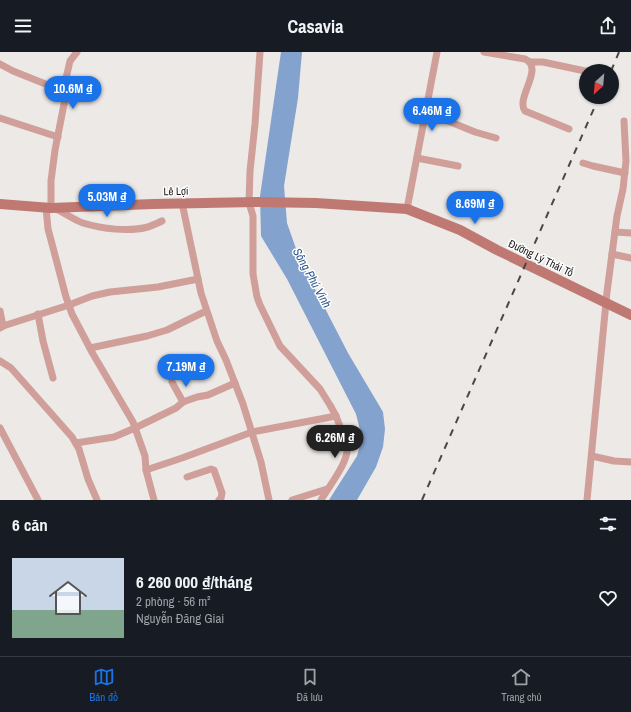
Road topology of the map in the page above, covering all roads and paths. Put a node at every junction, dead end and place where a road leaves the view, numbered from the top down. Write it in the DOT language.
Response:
graph roads {
  1 [pos="77,52"];
  2 [pos="260,52"];
  3 [pos="438,52"];
  4 [pos="487,52"];
  5 [pos="516,55"];
  6 [pos="530,62"];
  7 [pos="0,64"];
  8 [pos="579,70"];
  9 [pos="63,91"];
  10 [pos="426,112"];
  11 [pos="0,118"];
  12 [pos="624,121"];
  13 [pos="569,129"];
  14 [pos="58,137"];
  15 [pos="496,138"];
  16 [pos="629,157"];
  17 [pos="417,158"];
  18 [pos="583,163"];
  19 [pos="458,166"];
  20 [pos="625,173"];
  21 [pos="627,184"];
  22 [pos="253,202"];
  23 [pos="299,203"];
  24 [pos="0,204"];
  25 [pos="182,204"];
  26 [pos="50,208"];
  27 [pos="407,209"];
  28 [pos="162,221"];
  29 [pos="615,232"];
  30 [pos="631,233"];
  31 [pos="612,254"];
  32 [pos="631,258"];
  33 [pos="198,279"];
  34 [pos="607,303"];
  35 [pos="69,305"];
  36 [pos="0,311"];
  37 [pos="206,311"];
  38 [pos="38,314"];
  39 [pos="631,315"];
  40 [pos="2,327"];
  41 [pos="90,348"];
  42 [pos="0,361"];
  43 [pos="53,378"];
  44 [pos="172,382"];
  45 [pos="235,383"];
  46 [pos="183,402"];
  47 [pos="336,416"];
  48 [pos="0,428"];
  49 [pos="136,428"];
  50 [pos="252,432"];
  51 [pos="76,443"];
  52 [pos="592,456"];
  53 [pos="631,462"];
  54 [pos="146,470"];
  55 [pos="187,477"];
  56 [pos="327,489"];
  57 [pos="38,500"];
  58 [pos="97,500"];
  59 [pos="154,500"];
  60 [pos="219,500"];
  61 [pos="269,500"];
  62 [pos="292,500"];
  63 [pos="321,500"];
  64 [pos="587,500"];
  1 -- 9 [label="street"];
  2 -- 22 [label="street"];
  3 -- 10 [label="street"];
  4 -- 5 [label="street"];
  5 -- 6 [label="street"];
  6 -- 8 [label="street"];
  6 -- 13 [label="street"];
  7 -- 9 [label="street"];
  9 -- 14 [label="street"];
  10 -- 15 [label="street"];
  10 -- 17 [label="street"];
  11 -- 14 [label="street"];
  12 -- 16 [label="street"];
  14 -- 26 [label="street"];
  16 -- 20 [label="street"];
  17 -- 19 [label="street"];
  17 -- 27 [label="street"];
  18 -- 20 [label="street"];
  20 -- 21 [label="street"];
  21 -- 29 [label="street"];
  22 -- 23 [label="main road, Lê Lợi"];
  22 -- 25 [label="main road, Lê Lợi"];
  22 -- 47 [label="street"];
  23 -- 27 [label="main road, Đường Lý Thái Tổ"];
  24 -- 26 [label="main road, Lê Lợi"];
  25 -- 26 [label="main road, Lê Lợi"];
  25 -- 33 [label="street"];
  26 -- 28 [label="street"];
  26 -- 35 [label="street"];
  27 -- 34 [label="main road, Đường Lý Thái Tổ"];
  29 -- 30 [label="street"];
  29 -- 31 [label="street"];
  31 -- 32 [label="street"];
  31 -- 34 [label="street"];
  33 -- 35 [label="street"];
  33 -- 37 [label="street"];
  34 -- 39 [label="main road, Đường Lý Thái Tổ"];
  34 -- 52 [label="street"];
  35 -- 38 [label="street"];
  35 -- 41 [label="street"];
  36 -- 40 [label="street"];
  37 -- 41 [label="street"];
  37 -- 45 [label="street"];
  38 -- 40 [label="street"];
  38 -- 43 [label="street"];
  41 -- 49 [label="street"];
  42 -- 51 [label="street"];
  44 -- 46 [label="street"];
  45 -- 46 [label="street"];
  45 -- 50 [label="street"];
  46 -- 49 [label="street"];
  47 -- 50 [label="street"];
  47 -- 56 [label="street"];
  48 -- 57 [label="street"];
  49 -- 51 [label="street"];
  49 -- 54 [label="street"];
  50 -- 54 [label="street"];
  50 -- 61 [label="street"];
  51 -- 58 [label="street"];
  52 -- 53 [label="street"];
  52 -- 64 [label="street"];
  54 -- 59 [label="street"];
  55 -- 60 [label="street"];
  56 -- 62 [label="street"];
  56 -- 63 [label="street"];
}
